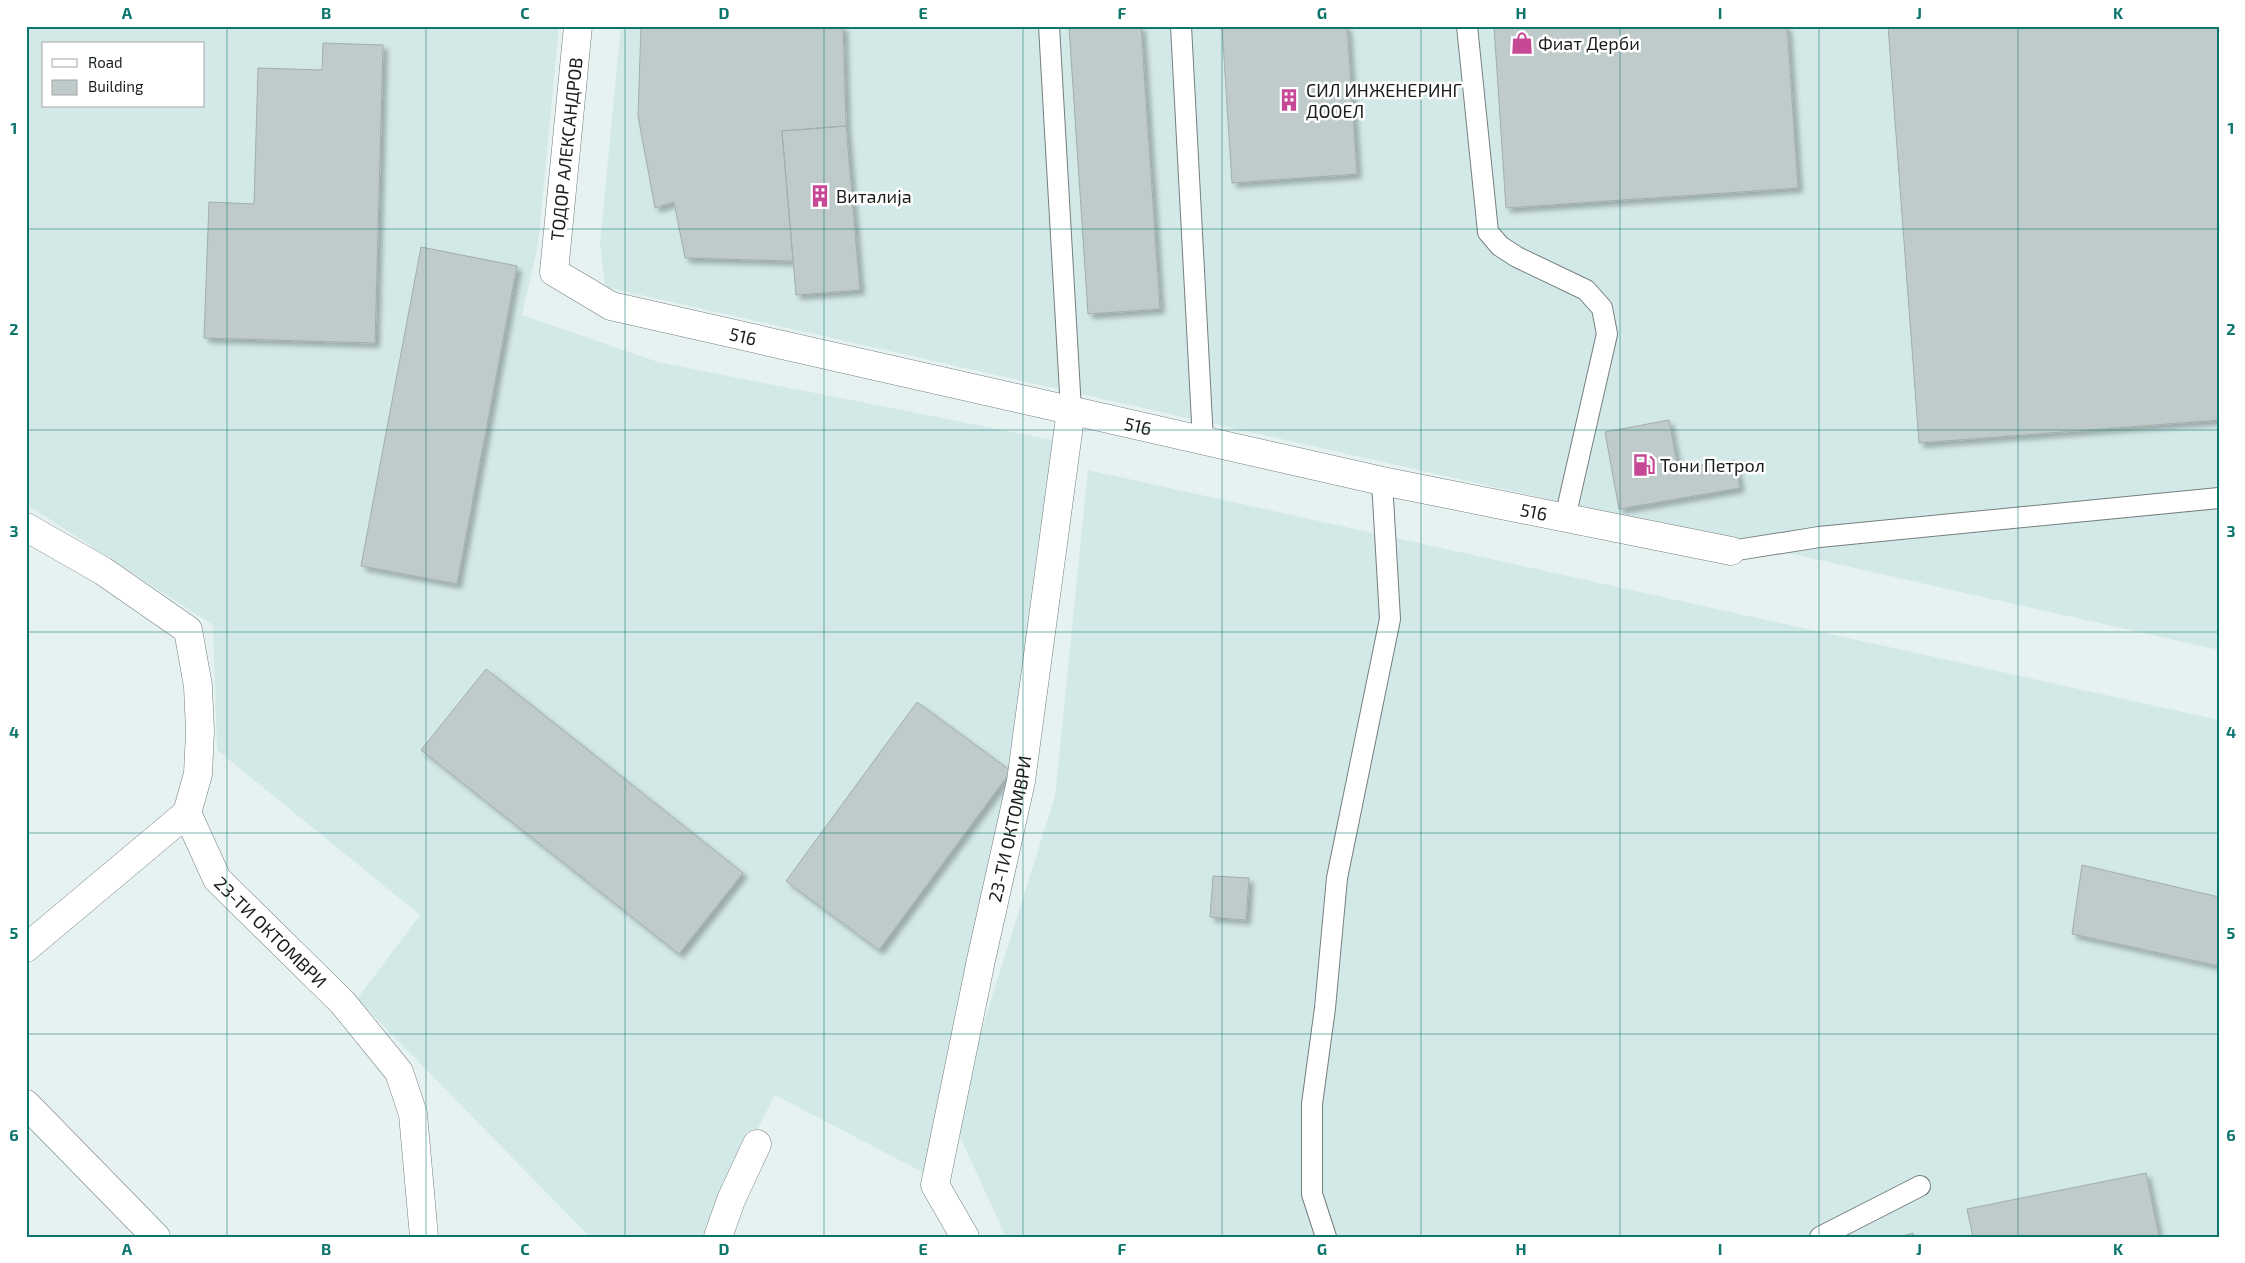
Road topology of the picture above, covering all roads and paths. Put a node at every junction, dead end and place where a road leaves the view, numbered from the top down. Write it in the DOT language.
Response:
graph roads {
  1 [pos="578,26"];
  2 [pos="1049,26"];
  3 [pos="1181,26"];
  4 [pos="1467,26"];
  5 [pos="554,272"];
  6 [pos="1071,410"];
  7 [pos="1203,441"];
  8 [pos="1382,481"];
  9 [pos="2219,498"];
  10 [pos="1565,518"];
  11 [pos="26,527"];
  12 [pos="1731,552"];
  13 [pos="187,813"];
  14 [pos="26,948"];
  15 [pos="26,1104"];
  16 [pos="757,1144"];
  17 [pos="1920,1186"];
  18 [pos="156,1237"];
  19 [pos="424,1237"];
  20 [pos="718,1237"];
  21 [pos="965,1237"];
  22 [pos="1326,1237"];
  23 [pos="1820,1237"];
  1 -- 5 [label="street, ТОДОР АЛЕКСАНДРОВ"];
  2 -- 6 [label="lane"];
  3 -- 7 [label="lane"];
  4 -- 10 [label="lane"];
  5 -- 6 [label="street, 516"];
  6 -- 7 [label="street, 516"];
  6 -- 21 [label="street, 23-ТИ ОКТОМВРИ"];
  7 -- 8 [label="street, 516"];
  8 -- 10 [label="street, 516"];
  8 -- 22 [label="lane"];
  9 -- 12 [label="lane"];
  10 -- 12 [label="street, 516"];
  11 -- 13 [label="street"];
  13 -- 14 [label="street"];
  13 -- 19 [label="street, 23-ТИ ОКТОМВРИ"];
  15 -- 18 [label="street"];
  16 -- 20 [label="street"];
  17 -- 23 [label="lane"];
}
